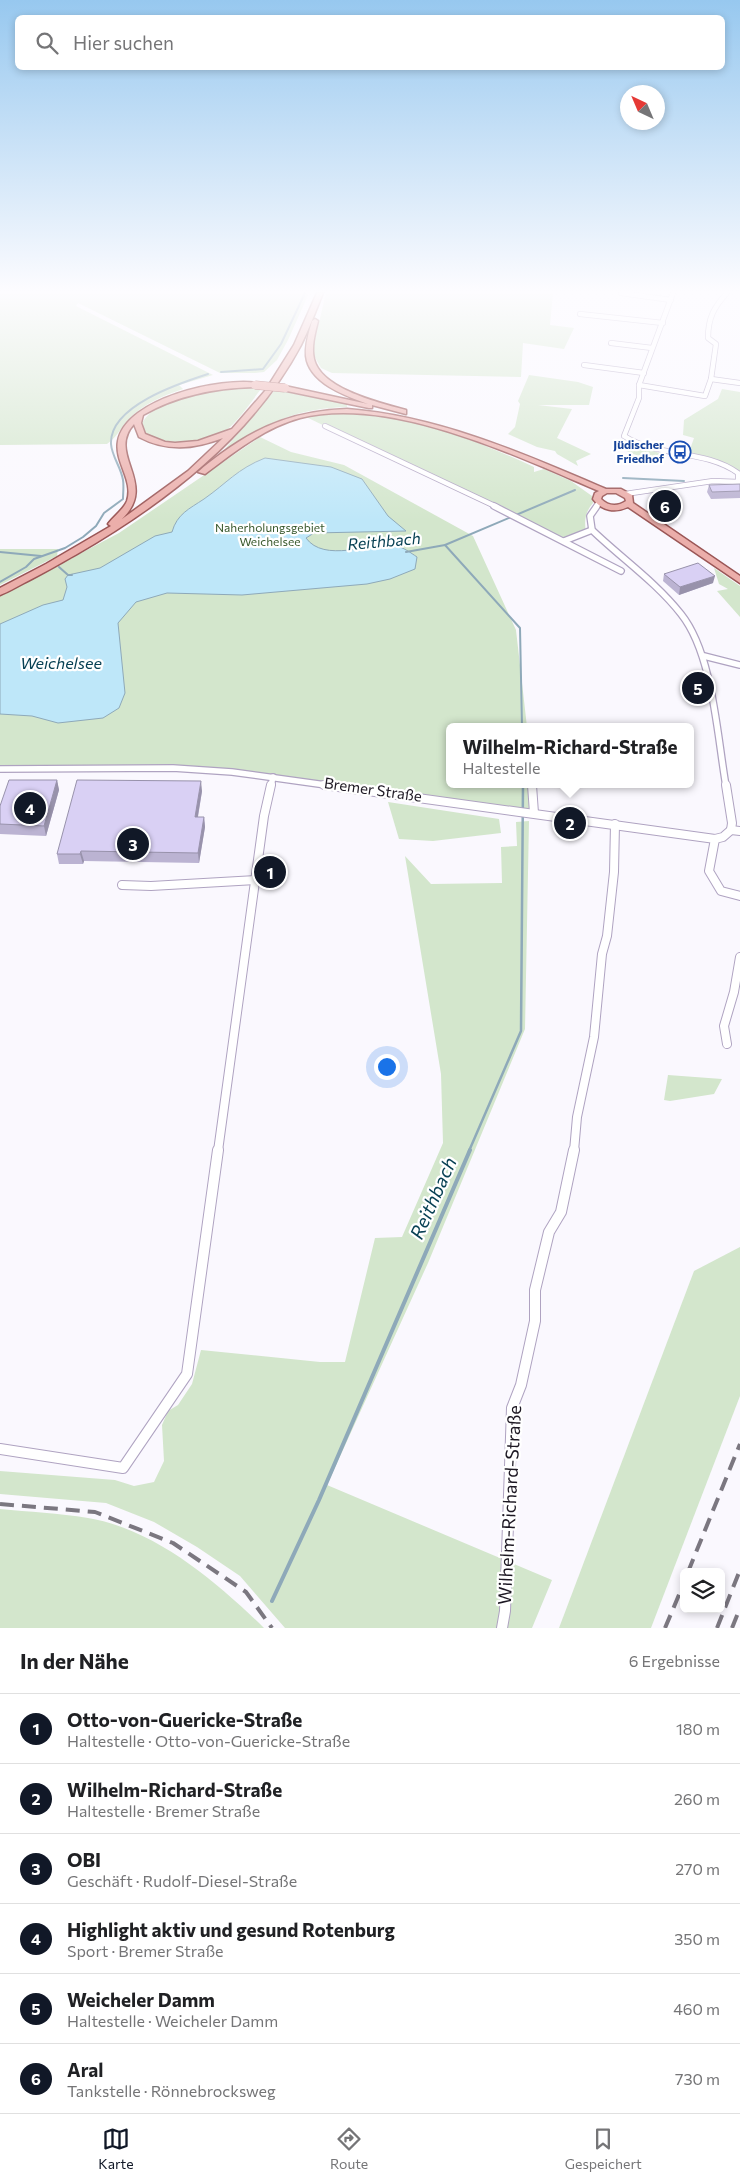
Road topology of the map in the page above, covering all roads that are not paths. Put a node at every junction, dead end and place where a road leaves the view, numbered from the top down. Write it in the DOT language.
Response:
graph roads {
  1 [pos="283,369"];
  2 [pos="316,369"];
  3 [pos="614,369"];
  4 [pos="645,369"];
  5 [pos="712,369"];
  6 [pos="644,373"];
  7 [pos="711,379"];
  8 [pos="740,383"];
  9 [pos="639,386"];
  10 [pos="140,416"];
  11 [pos="244,421"];
  12 [pos="325,426"];
  13 [pos="471,437"];
  14 [pos="739,481"];
  15 [pos="601,496"];
  16 [pos="628,499"];
  17 [pos="150,504"];
  18 [pos="608,507"];
  19 [pos="619,508"];
  20 [pos="590,516"];
  21 [pos="592,530"];
  22 [pos="666,530"];
  23 [pos="564,541"];
  24 [pos="86,546"];
  25 [pos="621,571"];
  26 [pos="740,580"];
  27 [pos="0,592"];
  28 [pos="704,656"];
  29 [pos="740,665"];
  30 [pos="0,770"];
  31 [pos="273,777"];
  32 [pos="532,788"];
  33 [pos="532,812"];
  34 [pos="614,824"];
  35 [pos="731,830"];
  36 [pos="740,832"];
  37 [pos="715,839"];
  38 [pos="256,880"];
  39 [pos="122,885"];
  40 [pos="740,896"];
  41 [pos="740,957"];
  42 [pos="727,1044"];
  43 [pos="0,1449"];
  44 [pos="502,1628"];
  1 -- 11 [label="main road"];
  2 -- 13 [label="main road"];
  3 -- 6 [label="street"];
  4 -- 6 [label="street"];
  5 -- 7 [label="street"];
  6 -- 9 [label="street"];
  7 -- 8 [label="street"];
  7 -- 9 [label="street"];
  9 -- 14 [label="street"];
  10 -- 11 [label="main road"];
  10 -- 13 [label="main road, bridge"];
  10 -- 24 [label="main road"];
  11 -- 17 [label="main road"];
  12 -- 23 [label="street"];
  13 -- 15 [label="main road"];
  13 -- 17 [label="main road"];
  14 -- 16 [label="street"];
  15 -- 16 [label="main road"];
  15 -- 18 [label="main road"];
  15 -- 20 [label="street"];
  16 -- 19 [label="main road"];
  16 -- 22 [label="main road"];
  17 -- 24 [label="main road"];
  18 -- 19 [label="main road"];
  18 -- 20 [label="street"];
  19 -- 22 [label="main road"];
  20 -- 21 [label="street"];
  21 -- 23 [label="street"];
  21 -- 28 [label="street"];
  22 -- 26 [label="main road"];
  23 -- 25 [label="street"];
  24 -- 27 [label="main road"];
  28 -- 29 [label="street"];
  28 -- 35 [label="street"];
  30 -- 31 [label="street, Bremer Straße"];
  31 -- 33 [label="street, Bremer Straße"];
  31 -- 38 [label="street"];
  32 -- 33 [label="street"];
  33 -- 34 [label="street, Bremer Straße"];
  34 -- 37 [label="street, Bremer Straße"];
  34 -- 44 [label="street, Wilhelm-Richard-Straße"];
  35 -- 36 [label="street"];
  35 -- 37 [label="street"];
  37 -- 40 [label="street"];
  38 -- 39 [label="street"];
  38 -- 43 [label="street"];
  41 -- 42 [label="street"];
}
